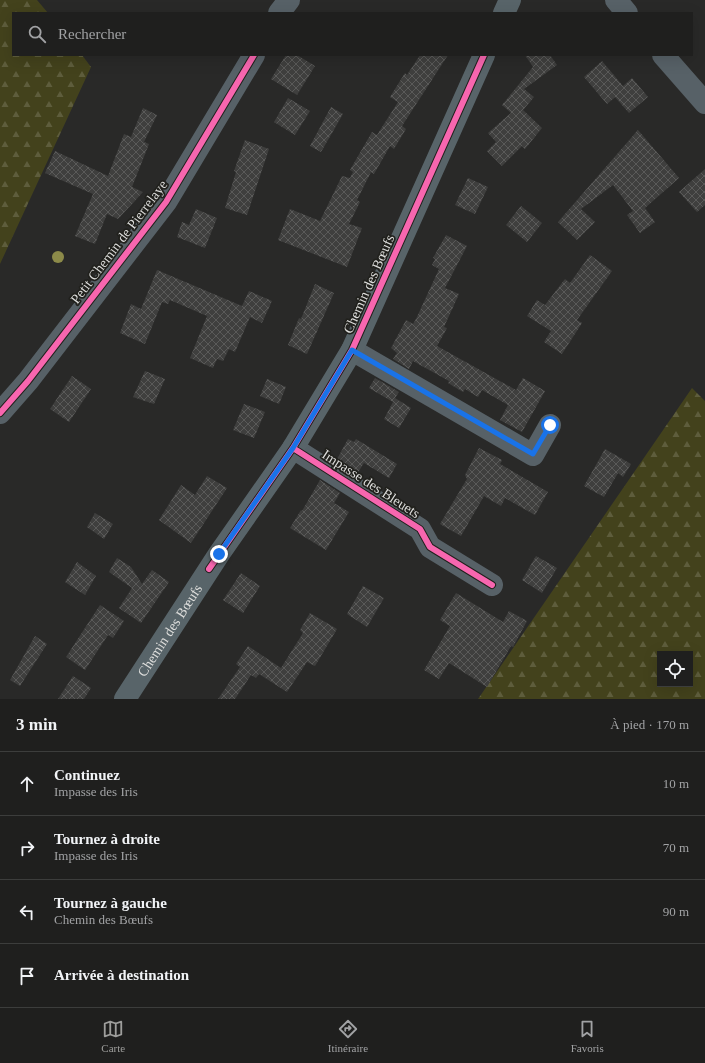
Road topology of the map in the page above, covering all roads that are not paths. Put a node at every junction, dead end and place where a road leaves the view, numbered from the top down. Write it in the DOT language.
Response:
graph roads {
  1 [pos="290,0"];
  2 [pos="510,0"];
  3 [pos="616,0"];
  4 [pos="280,12"];
  5 [pos="504,12"];
  6 [pos="626,12"];
  7 [pos="253,56"];
  8 [pos="484,56"];
  9 [pos="664,56"];
  10 [pos="705,103"];
  11 [pos="352,350"];
  12 [pos="0,413"];
  13 [pos="550,425"];
  14 [pos="293,448"];
  15 [pos="492,585"];
  16 [pos="125,699"];
  1 -- 4 [label="street"];
  2 -- 5 [label="street"];
  3 -- 6 [label="street"];
  7 -- 12 [label="street, Petit Chemin de Pierrelaye"];
  8 -- 11 [label="street, Chemin des Bœufs"];
  9 -- 10 [label="street"];
  11 -- 13 [label="street"];
  11 -- 14 [label="street, Chemin des Bœufs"];
  14 -- 15 [label="street, Impasse des Bleuets"];
  14 -- 16 [label="street, Chemin des Bœufs"];
}
